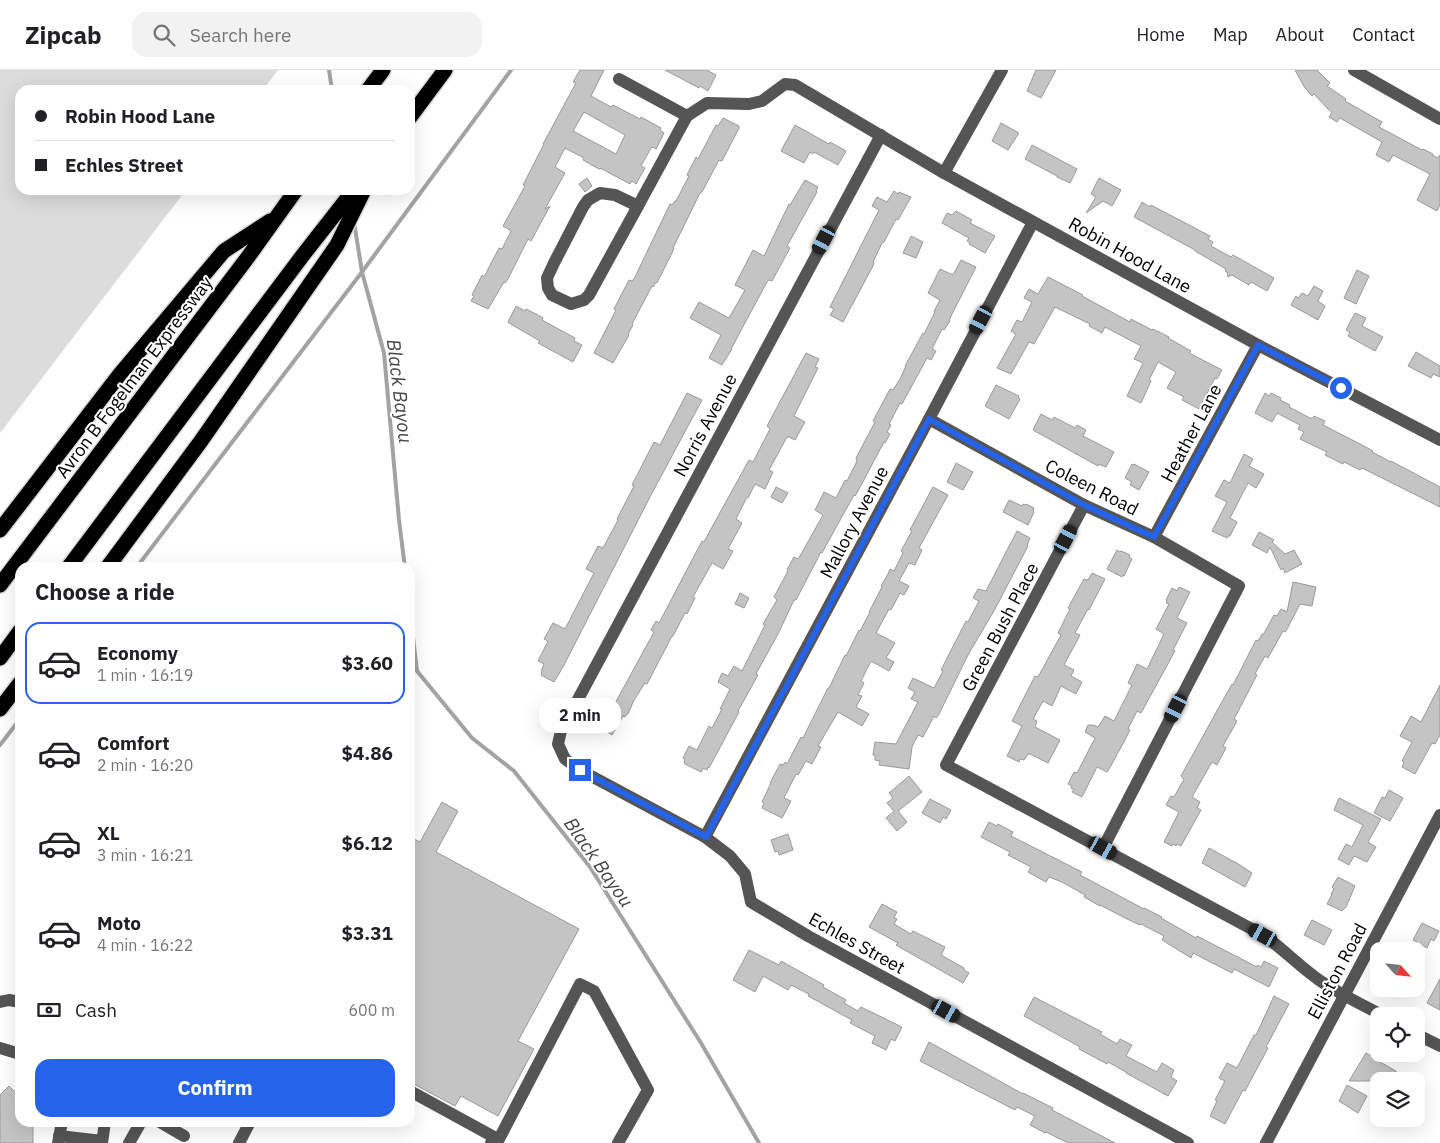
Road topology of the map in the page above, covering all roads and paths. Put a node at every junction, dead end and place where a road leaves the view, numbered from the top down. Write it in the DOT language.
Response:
graph roads {
  1 [pos="384,70"];
  2 [pos="445,70"];
  3 [pos="1002,70"];
  4 [pos="1354,70"];
  5 [pos="619,79"];
  6 [pos="372,85"];
  7 [pos="415,110"];
  8 [pos="687,116"];
  9 [pos="1440,119"];
  10 [pos="881,135"];
  11 [pos="944,174"];
  12 [pos="292,195"];
  13 [pos="350,195"];
  14 [pos="362,195"];
  15 [pos="638,206"];
  16 [pos="277,216"];
  17 [pos="1033,222"];
  18 [pos="1258,345"];
  19 [pos="929,419"];
  20 [pos="1440,440"];
  21 [pos="1084,505"];
  22 [pos="0,530"];
  23 [pos="1154,537"];
  24 [pos="17,562"];
  25 [pos="72,562"];
  26 [pos="111,562"];
  27 [pos="15,565"];
  28 [pos="0,585"];
  29 [pos="15,638"];
  30 [pos="0,658"];
  31 [pos="15,689"];
  32 [pos="0,709"];
  33 [pos="561,731"];
  34 [pos="1440,815"];
  35 [pos="706,837"];
  36 [pos="1103,848"];
  37 [pos="1344,995"];
  38 [pos="15,1001"];
  39 [pos="0,1002"];
  40 [pos="1370,1009"];
  41 [pos="1425,1038"];
  42 [pos="1440,1046"];
  43 [pos="0,1048"];
  44 [pos="15,1052"];
  45 [pos="415,1094"];
  46 [pos="61,1127"];
  47 [pos="104,1127"];
  48 [pos="138,1127"];
  49 [pos="169,1127"];
  50 [pos="247,1127"];
  51 [pos="184,1136"];
  52 [pos="58,1140"];
  53 [pos="497,1140"];
  54 [pos="102,1142"];
  55 [pos="129,1143"];
  56 [pos="239,1143"];
  57 [pos="618,1143"];
  58 [pos="1188,1143"];
  59 [pos="1266,1143"];
  1 -- 6 [label="highway"];
  2 -- 7 [label="highway"];
  3 -- 11 [label="street"];
  4 -- 9 [label="street"];
  5 -- 8 [label="street"];
  8 -- 10 [label="street, Robin Hood Lane"];
  8 -- 15 [label="street"];
  10 -- 11 [label="street, Robin Hood Lane"];
  10 -- 33 [label="street, Norris Avenue"];
  11 -- 17 [label="street, Robin Hood Lane"];
  12 -- 16 [label="highway, Avron B Fogelman Expressway"];
  13 -- 25 [label="highway"];
  14 -- 26 [label="highway"];
  15 -- 15 [label="street"];
  16 -- 22 [label="highway"];
  16 -- 24 [label="highway, Avron B Fogelman Expressway"];
  17 -- 18 [label="street, Robin Hood Lane"];
  17 -- 19 [label="street, Mallory Avenue"];
  18 -- 20 [label="street, Robin Hood Lane"];
  18 -- 23 [label="street, Heather Lane"];
  19 -- 21 [label="street, Coleen Road"];
  19 -- 35 [label="street, Mallory Avenue"];
  21 -- 23 [label="street, Coleen Road"];
  21 -- 36 [label="street, Green Bush Place"];
  23 -- 36 [label="street, Coleen Road"];
  27 -- 28 [label="highway, Avron B Fogelman Expressway"];
  29 -- 30 [label="highway"];
  31 -- 32 [label="highway"];
  33 -- 35 [label="street, Echles Street"];
  34 -- 37 [label="street, Elliston Road"];
  35 -- 58 [label="street, Echles Street"];
  36 -- 37 [label="street"];
  37 -- 40 [label="street"];
  37 -- 59 [label="street, Elliston Road"];
  38 -- 39 [label="street"];
  41 -- 42 [label="street"];
  43 -- 44 [label="street"];
  45 -- 53 [label="street"];
  46 -- 52 [label="street"];
  47 -- 54 [label="street"];
  48 -- 55 [label="street"];
  49 -- 51 [label="street"];
  50 -- 56 [label="street"];
  52 -- 54 [label="street"];
  53 -- 57 [label="street"];
}
